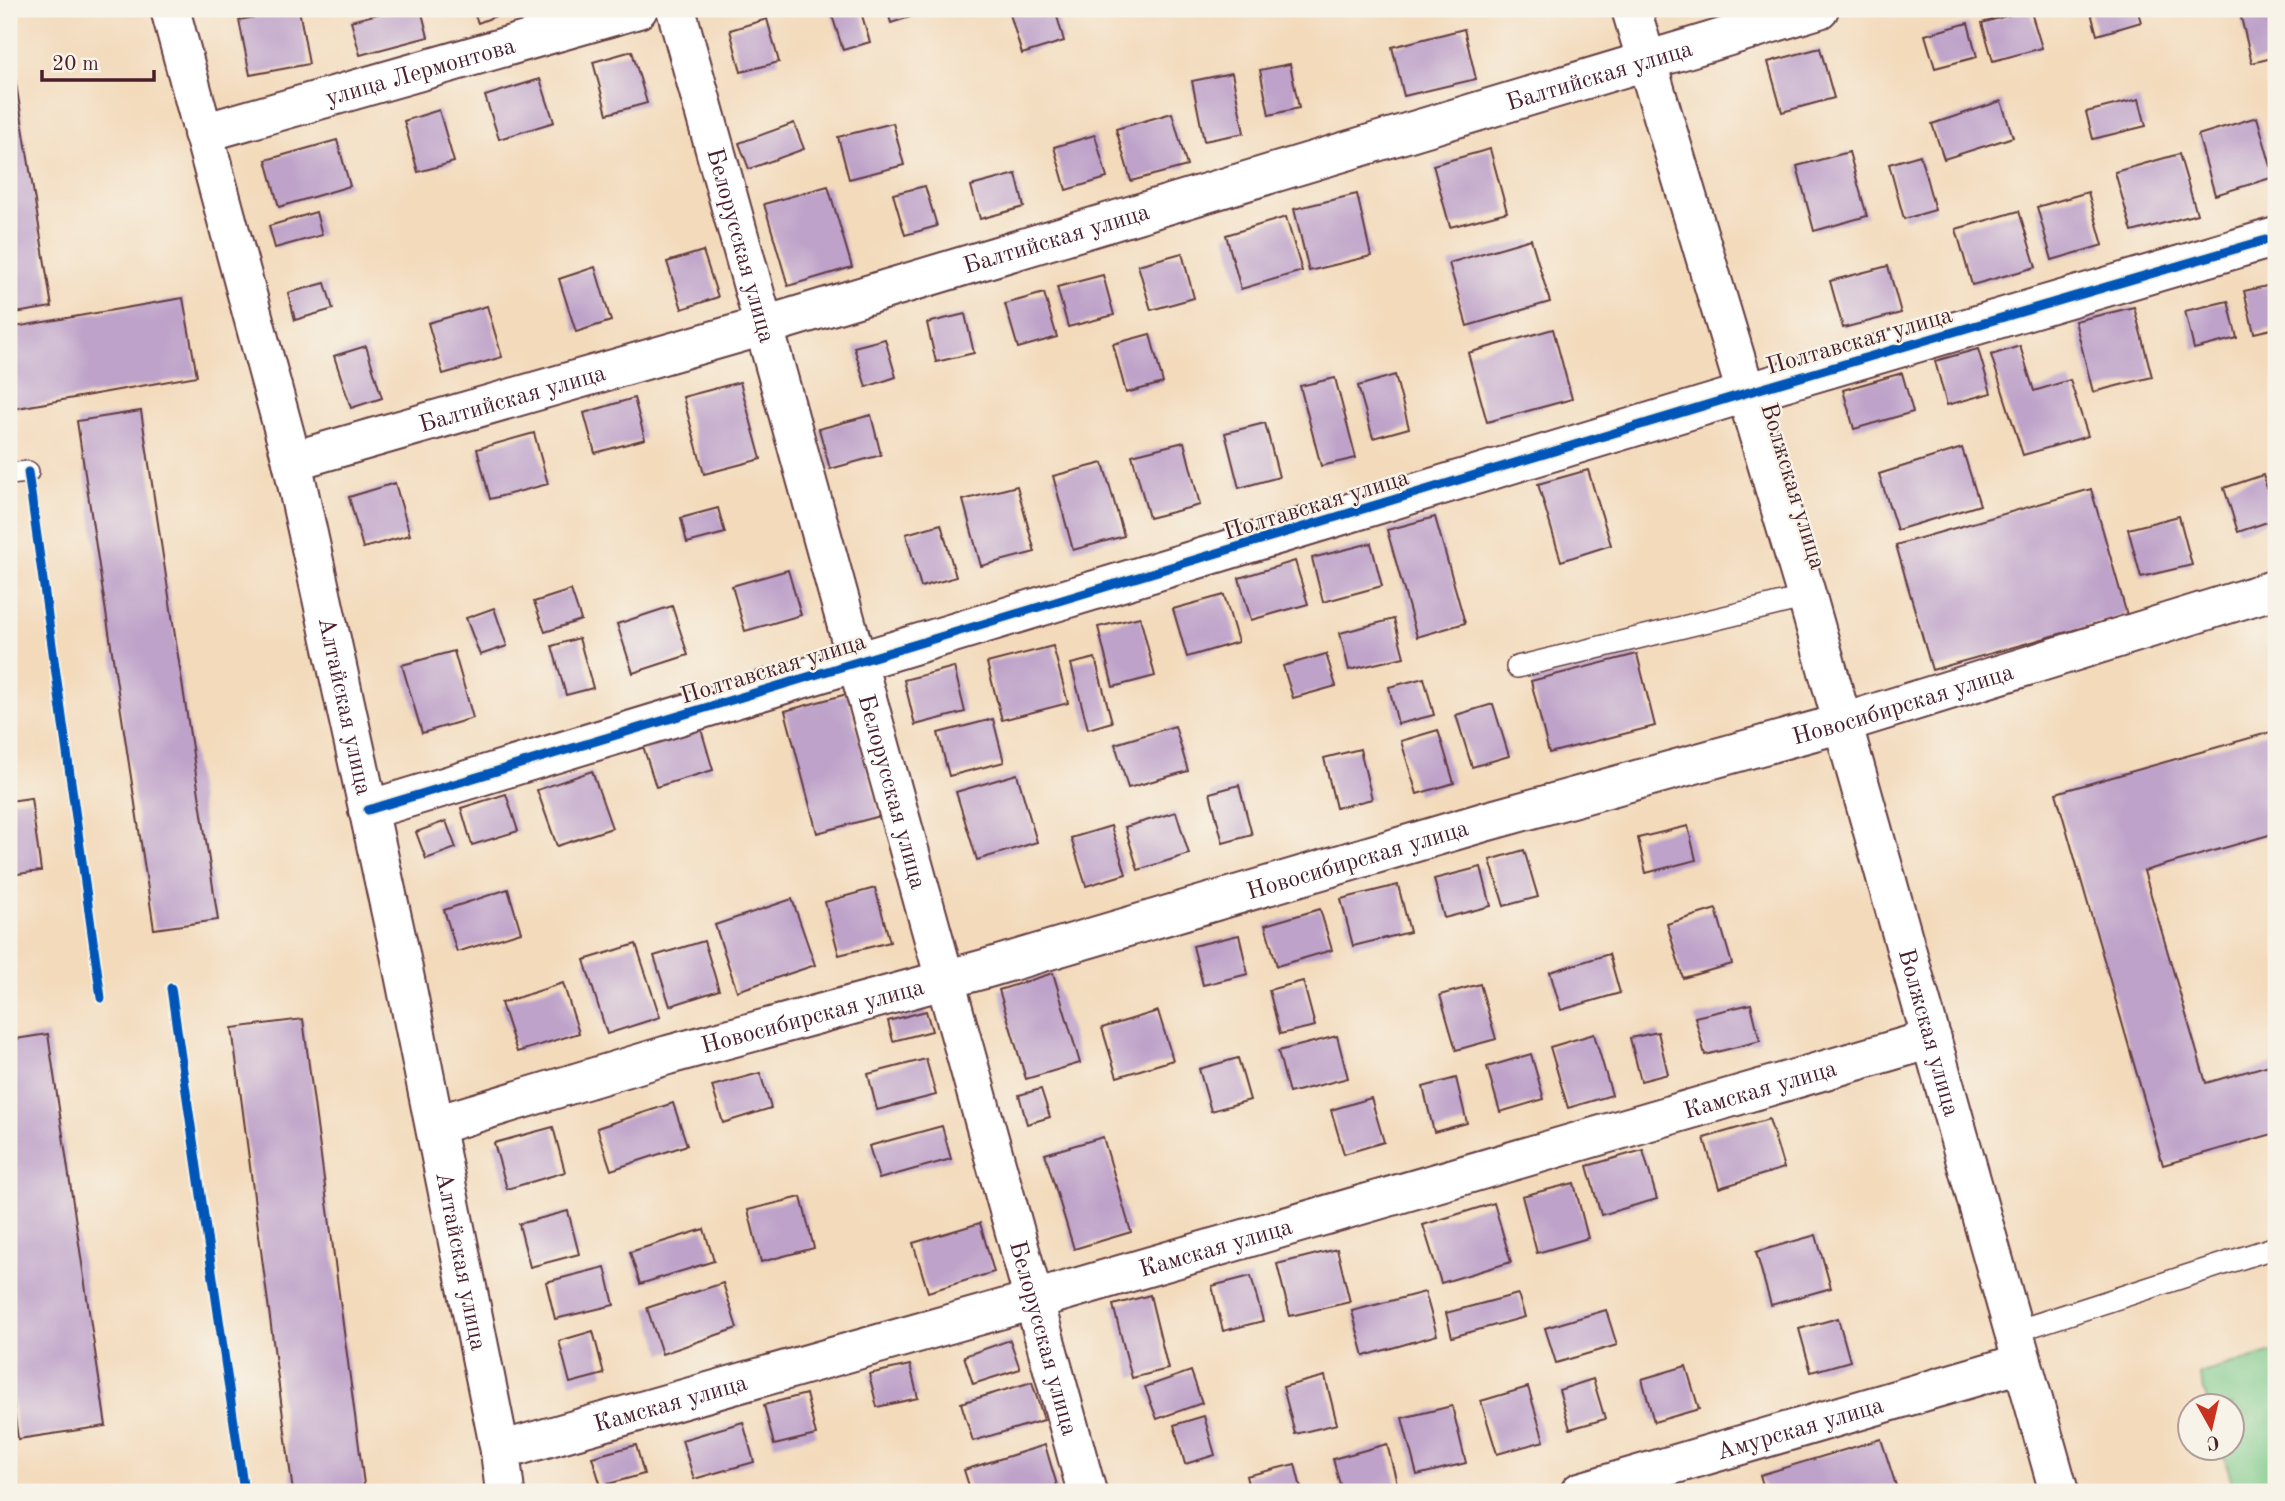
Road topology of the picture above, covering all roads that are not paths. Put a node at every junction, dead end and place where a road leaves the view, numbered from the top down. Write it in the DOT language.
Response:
graph roads {
  1 [pos="170,9"];
  2 [pos="638,9"];
  3 [pos="676,9"];
  4 [pos="1631,9"];
  5 [pos="1819,9"];
  6 [pos="1646,61"];
  7 [pos="202,133"];
  8 [pos="2276,237"];
  9 [pos="764,326"];
  10 [pos="1746,393"];
  11 [pos="292,461"];
  12 [pos="2276,589"];
  13 [pos="1807,597"];
  14 [pos="858,663"];
  15 [pos="1517,667"];
  16 [pos="1843,723"];
  17 [pos="368,810"];
  18 [pos="945,980"];
  19 [pos="1932,1039"];
  20 [pos="436,1125"];
  21 [pos="2276,1247"];
  22 [pos="1034,1300"];
  23 [pos="2017,1348"];
  24 [pos="500,1451"];
  25 [pos="505,1492"];
  26 [pos="1087,1492"];
  27 [pos="1580,1492"];
  28 [pos="2059,1492"];
  1 -- 7 [label="street, Алтайская улица"];
  2 -- 7 [label="street, улица Лермонтова"];
  3 -- 9 [label="street, Белорусская улица"];
  4 -- 6 [label="street, Волжская улица"];
  5 -- 6 [label="street, Балтийская улица"];
  6 -- 9 [label="street, Балтийская улица"];
  6 -- 10 [label="street, Волжская улица"];
  7 -- 11 [label="street, Алтайская улица"];
  8 -- 10 [label="street, Полтавская улица"];
  9 -- 11 [label="street, Балтийская улица"];
  9 -- 14 [label="street, Белорусская улица"];
  10 -- 13 [label="street, Волжская улица"];
  10 -- 14 [label="street, Полтавская улица"];
  11 -- 17 [label="street, Алтайская улица"];
  12 -- 16 [label="street, Новосибирская улица"];
  13 -- 15 [label="lane"];
  13 -- 16 [label="street, Волжская улица"];
  14 -- 17 [label="street, Полтавская улица"];
  14 -- 18 [label="street, Белорусская улица"];
  16 -- 18 [label="street, Новосибирская улица"];
  16 -- 19 [label="street, Волжская улица"];
  17 -- 20 [label="street, Алтайская улица"];
  18 -- 20 [label="street, Новосибирская улица"];
  18 -- 22 [label="street, Белорусская улица"];
  19 -- 22 [label="street, Камская улица"];
  19 -- 23 [label="street, Волжская улица"];
  20 -- 24 [label="street, Алтайская улица"];
  21 -- 23 [label="lane"];
  22 -- 24 [label="street, Камская улица"];
  22 -- 26 [label="street, Белорусская улица"];
  23 -- 27 [label="street, Амурская улица"];
  23 -- 28 [label="street, Волжская улица"];
  24 -- 25 [label="street, Алтайская улица"];
}
